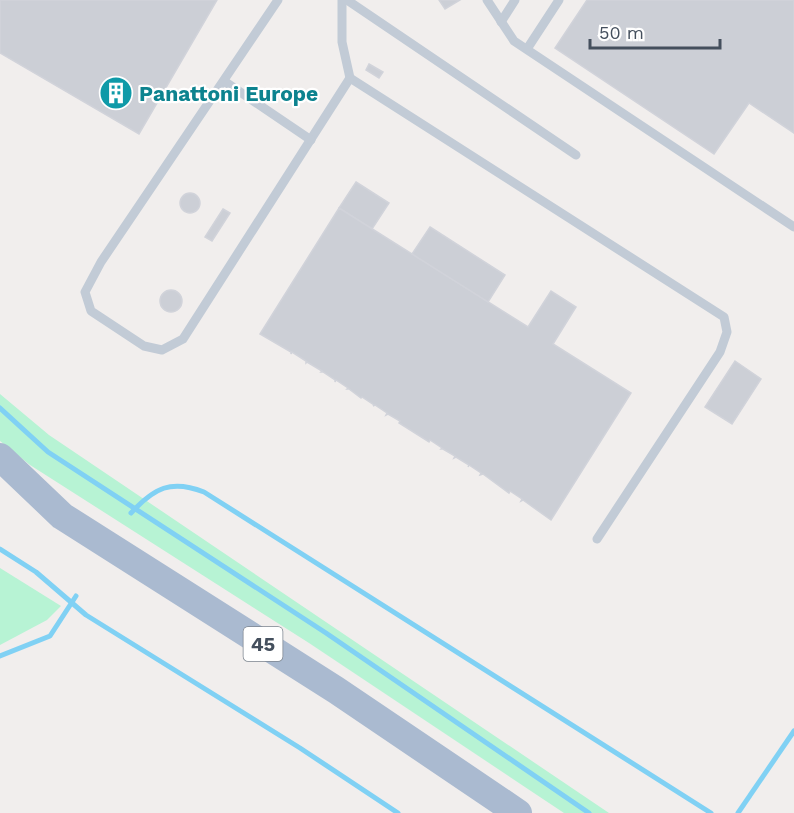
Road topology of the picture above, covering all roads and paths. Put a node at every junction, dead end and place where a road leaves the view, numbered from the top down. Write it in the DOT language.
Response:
graph roads {
  1 [pos="278,0"];
  2 [pos="342,0"];
  3 [pos="347,0"];
  4 [pos="488,0"];
  5 [pos="515,0"];
  6 [pos="559,0"];
  7 [pos="501,22"];
  8 [pos="526,49"];
  9 [pos="350,78"];
  10 [pos="224,81"];
  11 [pos="311,140"];
  12 [pos="576,155"];
  13 [pos="794,227"];
  14 [pos="0,457"];
  15 [pos="597,539"];
  16 [pos="463,776"];
  17 [pos="489,813"];
  18 [pos="518,813"];
  1 -- 10 [label="lane"];
  2 -- 9 [label="lane"];
  3 -- 12 [label="lane"];
  4 -- 7 [label="lane"];
  5 -- 7 [label="lane"];
  6 -- 8 [label="lane"];
  7 -- 8 [label="lane"];
  8 -- 13 [label="lane"];
  9 -- 11 [label="lane"];
  9 -- 15 [label="lane"];
  10 -- 11 [label="lane"];
  10 -- 11 [label="lane"];
  14 -- 16 [label="main road, 45"];
  16 -- 17 [label="main road, 45"];
  16 -- 18 [label="main road, 45"];
}
